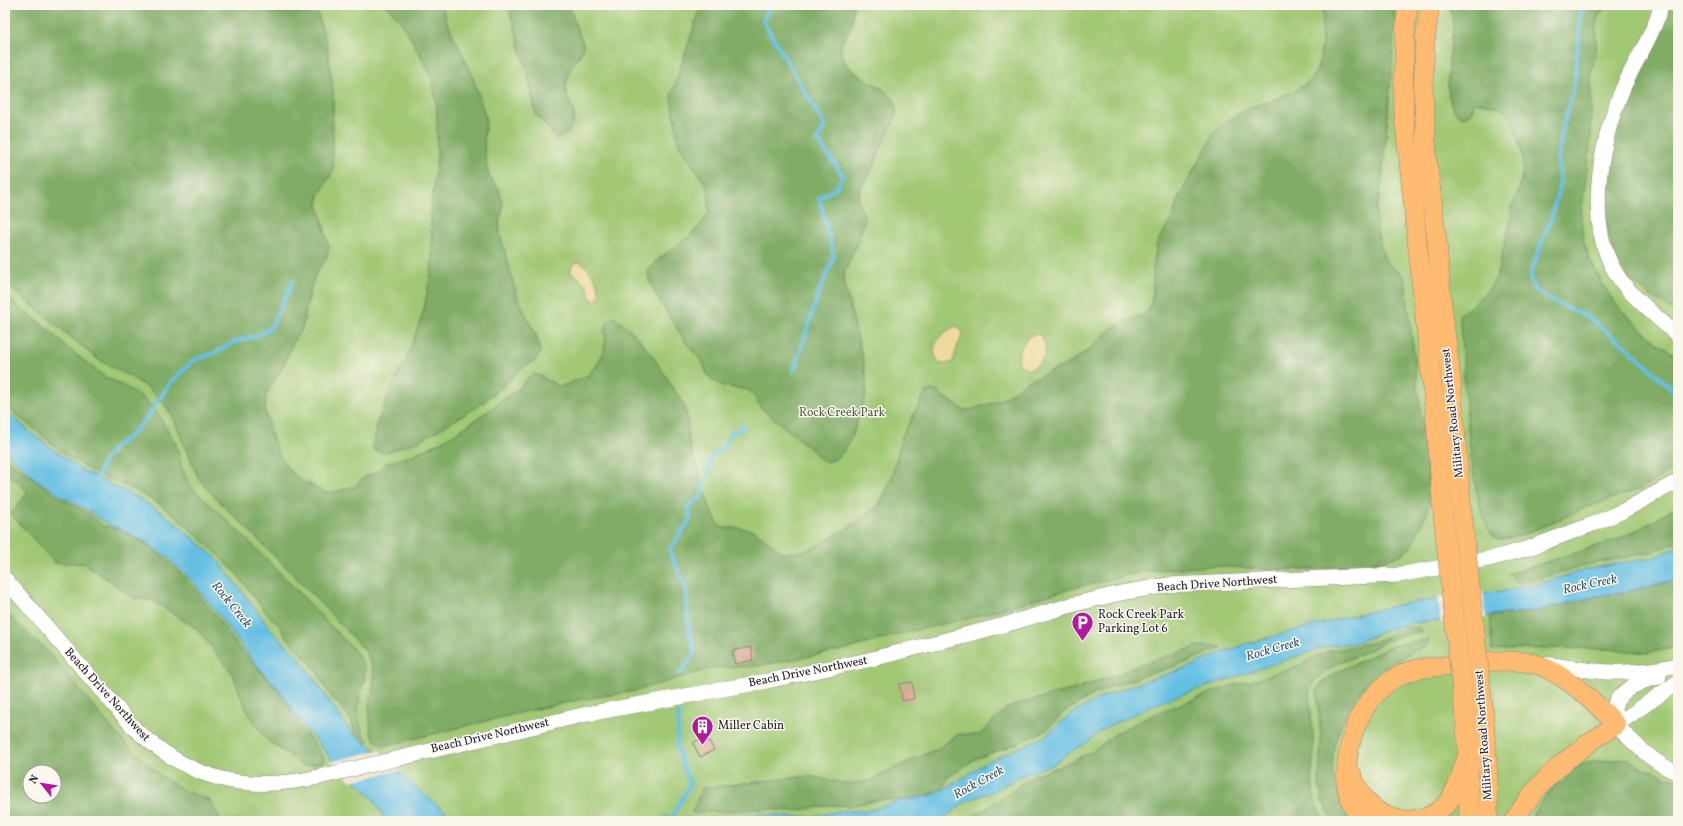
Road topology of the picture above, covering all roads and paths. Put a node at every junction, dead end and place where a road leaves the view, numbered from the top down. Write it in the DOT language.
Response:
graph roads {
  1 [pos="1408,5"];
  2 [pos="1430,5"];
  3 [pos="1661,5"];
  4 [pos="1678,336"];
  5 [pos="1678,481"];
  6 [pos="5,579"];
  7 [pos="1534,664"];
  8 [pos="1678,666"];
  9 [pos="1678,682"];
  10 [pos="1616,725"];
  11 [pos="1468,753"];
  12 [pos="1347,760"];
  13 [pos="1678,773"];
  14 [pos="1362,821"];
  15 [pos="1469,821"];
  16 [pos="1488,821"];
  17 [pos="1514,821"];
  1 -- 11 [label="main road, Military Road Northwest, bridge"];
  2 -- 16 [label="main road, Military Road Northwest, bridge"];
  3 -- 4 [label="street"];
  5 -- 6 [label="street, Beach Drive Northwest"];
  7 -- 8 [label="street"];
  7 -- 10 [label="main road"];
  7 -- 12 [label="main road"];
  8 -- 10 [label="street"];
  9 -- 10 [label="street"];
  10 -- 13 [label="street"];
  10 -- 17 [label="main road"];
  11 -- 12 [label="main road"];
  11 -- 15 [label="main road, Military Road Northwest"];
  12 -- 14 [label="main road"];
}
